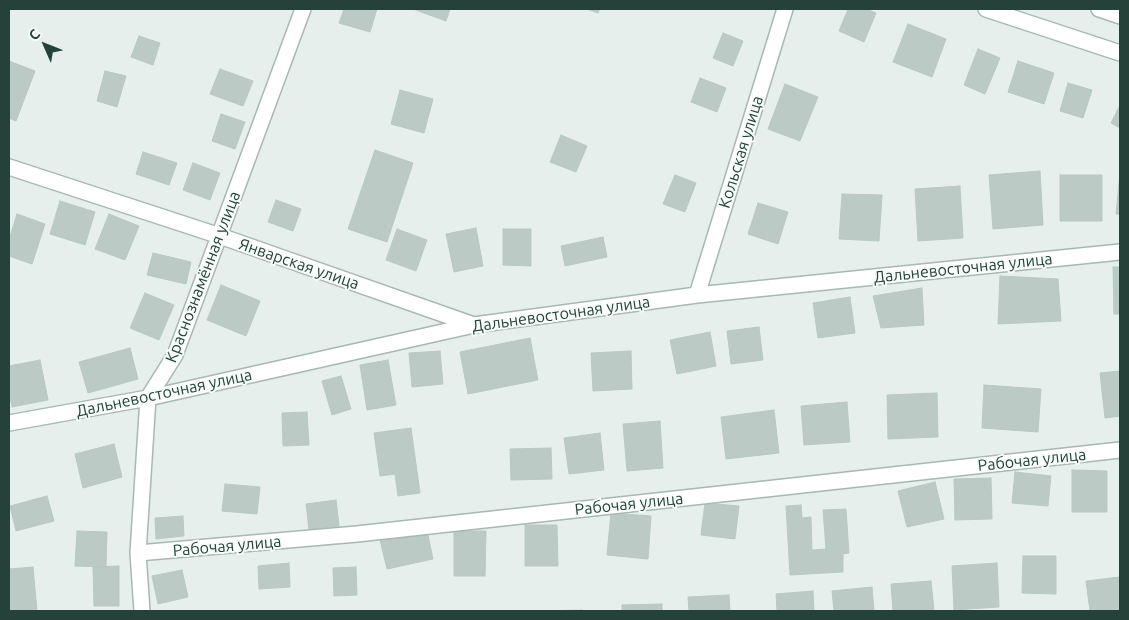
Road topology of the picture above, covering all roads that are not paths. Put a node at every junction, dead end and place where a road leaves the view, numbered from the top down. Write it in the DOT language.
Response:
graph roads {
  1 [pos="303,9"];
  2 [pos="785,9"];
  3 [pos="986,9"];
  4 [pos="1099,9"];
  5 [pos="1120,16"];
  6 [pos="1120,53"];
  7 [pos="9,167"];
  8 [pos="220,236"];
  9 [pos="1120,252"];
  10 [pos="697,295"];
  11 [pos="474,325"];
  12 [pos="148,398"];
  13 [pos="9,423"];
  14 [pos="1120,450"];
  15 [pos="138,554"];
  16 [pos="142,611"];
  1 -- 8 [label="street, Краснознамённая улица"];
  2 -- 10 [label="street, Кольская улица"];
  3 -- 6 [label="street"];
  4 -- 5 [label="street"];
  7 -- 8 [label="street, Январская улица"];
  8 -- 11 [label="street, Январская улица"];
  8 -- 12 [label="street, Краснознамённая улица"];
  9 -- 10 [label="street, Дальневосточная улица"];
  10 -- 11 [label="street, Дальневосточная улица"];
  11 -- 12 [label="street, Дальневосточная улица"];
  12 -- 13 [label="street, Дальневосточная улица"];
  12 -- 15 [label="street, Краснознамённая улица"];
  14 -- 15 [label="street, Рабочая улица"];
  15 -- 16 [label="street, Краснознамённая улица"];
}
